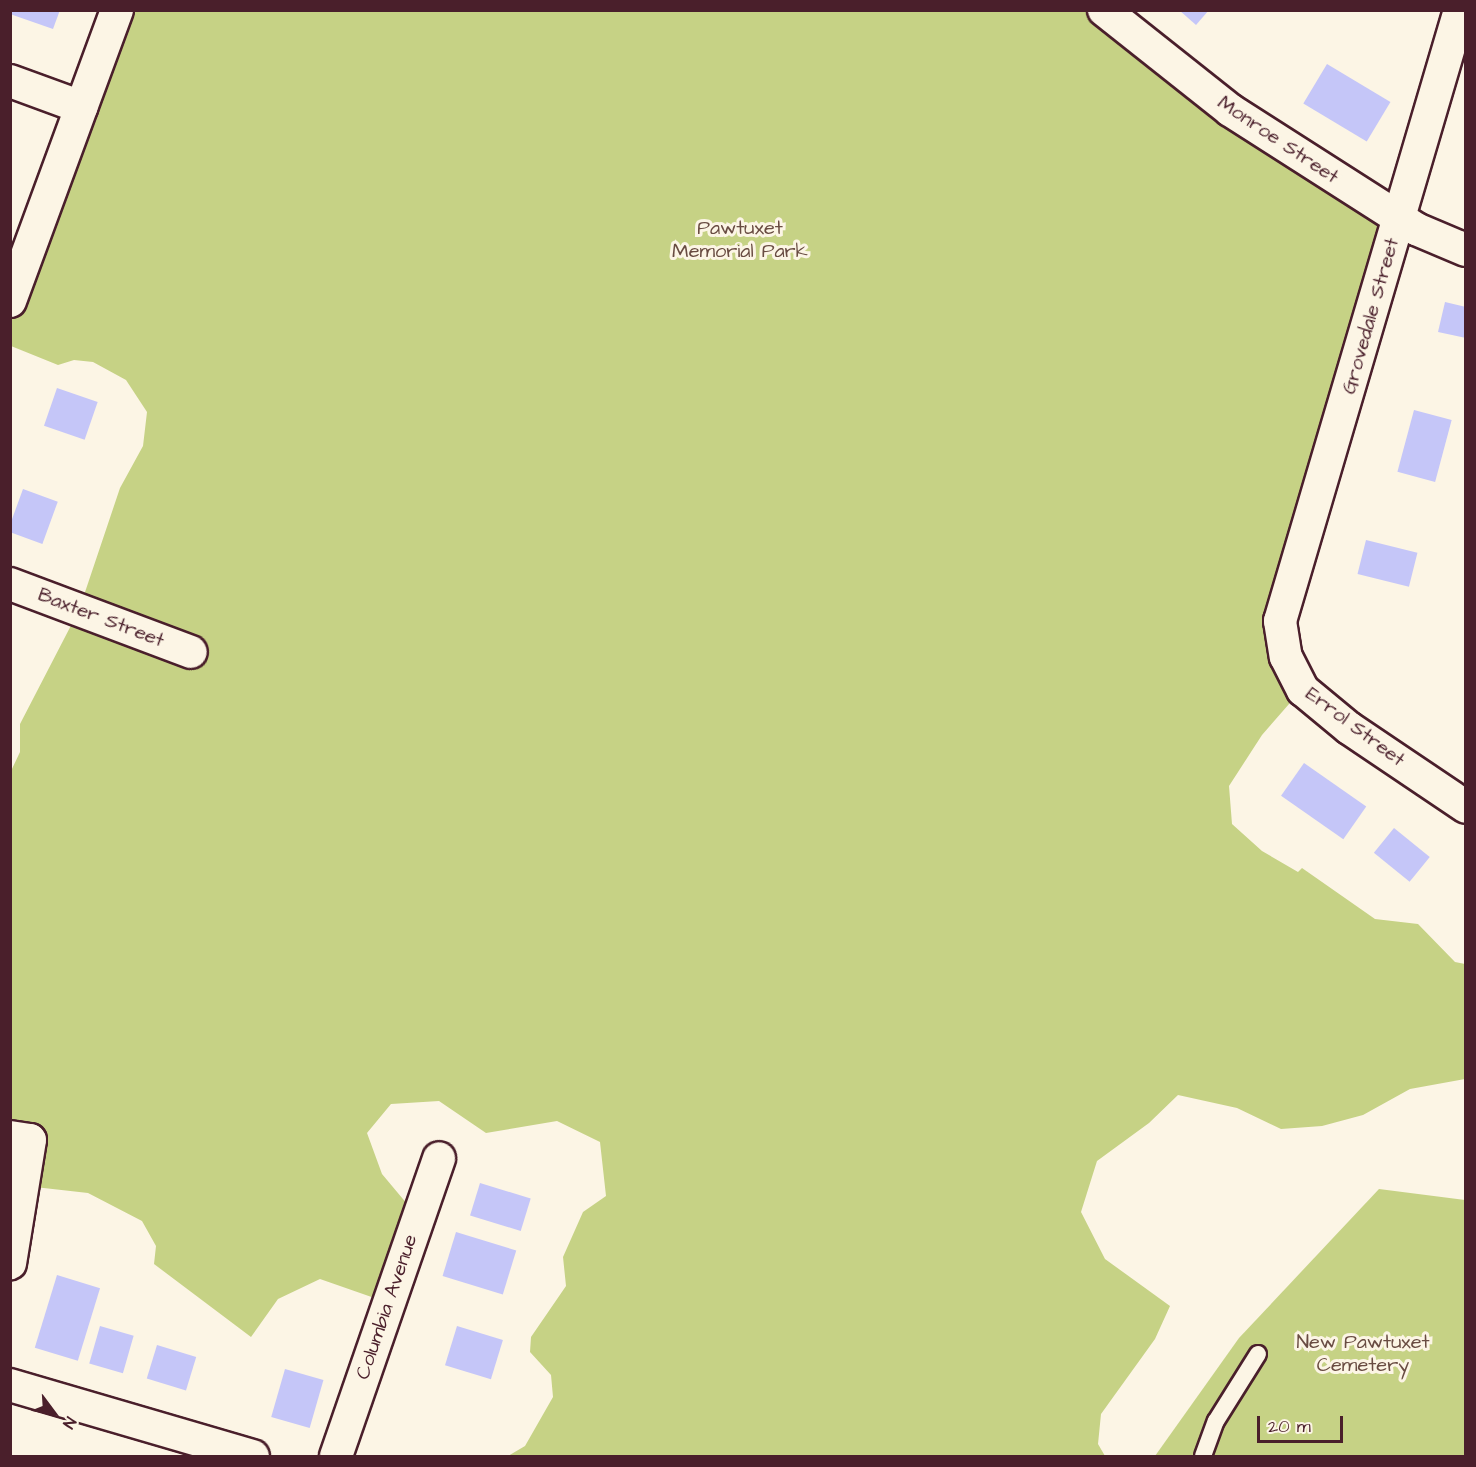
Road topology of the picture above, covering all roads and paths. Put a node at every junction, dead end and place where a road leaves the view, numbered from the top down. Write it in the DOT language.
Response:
graph roads {
  1 [pos="117,10"];
  2 [pos="1104,10"];
  3 [pos="1460,10"];
  4 [pos="10,81"];
  5 [pos="81,107"];
  6 [pos="1400,219"];
  7 [pos="1466,250"];
  8 [pos="10,301"];
  9 [pos="10,584"];
  10 [pos="1280,621"];
  11 [pos="190,652"];
  12 [pos="1466,807"];
  13 [pos="20,1138"];
  14 [pos="439,1158"];
  15 [pos="10,1263"];
  16 [pos="1258,1354"];
  17 [pos="10,1385"];
  18 [pos="253,1456"];
  19 [pos="336,1456"];
  20 [pos="1203,1456"];
  1 -- 5 [label="street"];
  2 -- 6 [label="street, Monroe Street"];
  3 -- 6 [label="street, Grovedale Street"];
  4 -- 5 [label="street"];
  5 -- 8 [label="street"];
  6 -- 7 [label="street, Monroe Street"];
  6 -- 10 [label="street, Grovedale Street"];
  9 -- 11 [label="street, Baxter Street"];
  10 -- 12 [label="street, Errol Street"];
  13 -- 15 [label="street"];
  14 -- 19 [label="street, Columbia Avenue"];
  16 -- 20 [label="lane"];
  17 -- 18 [label="street"];
}
